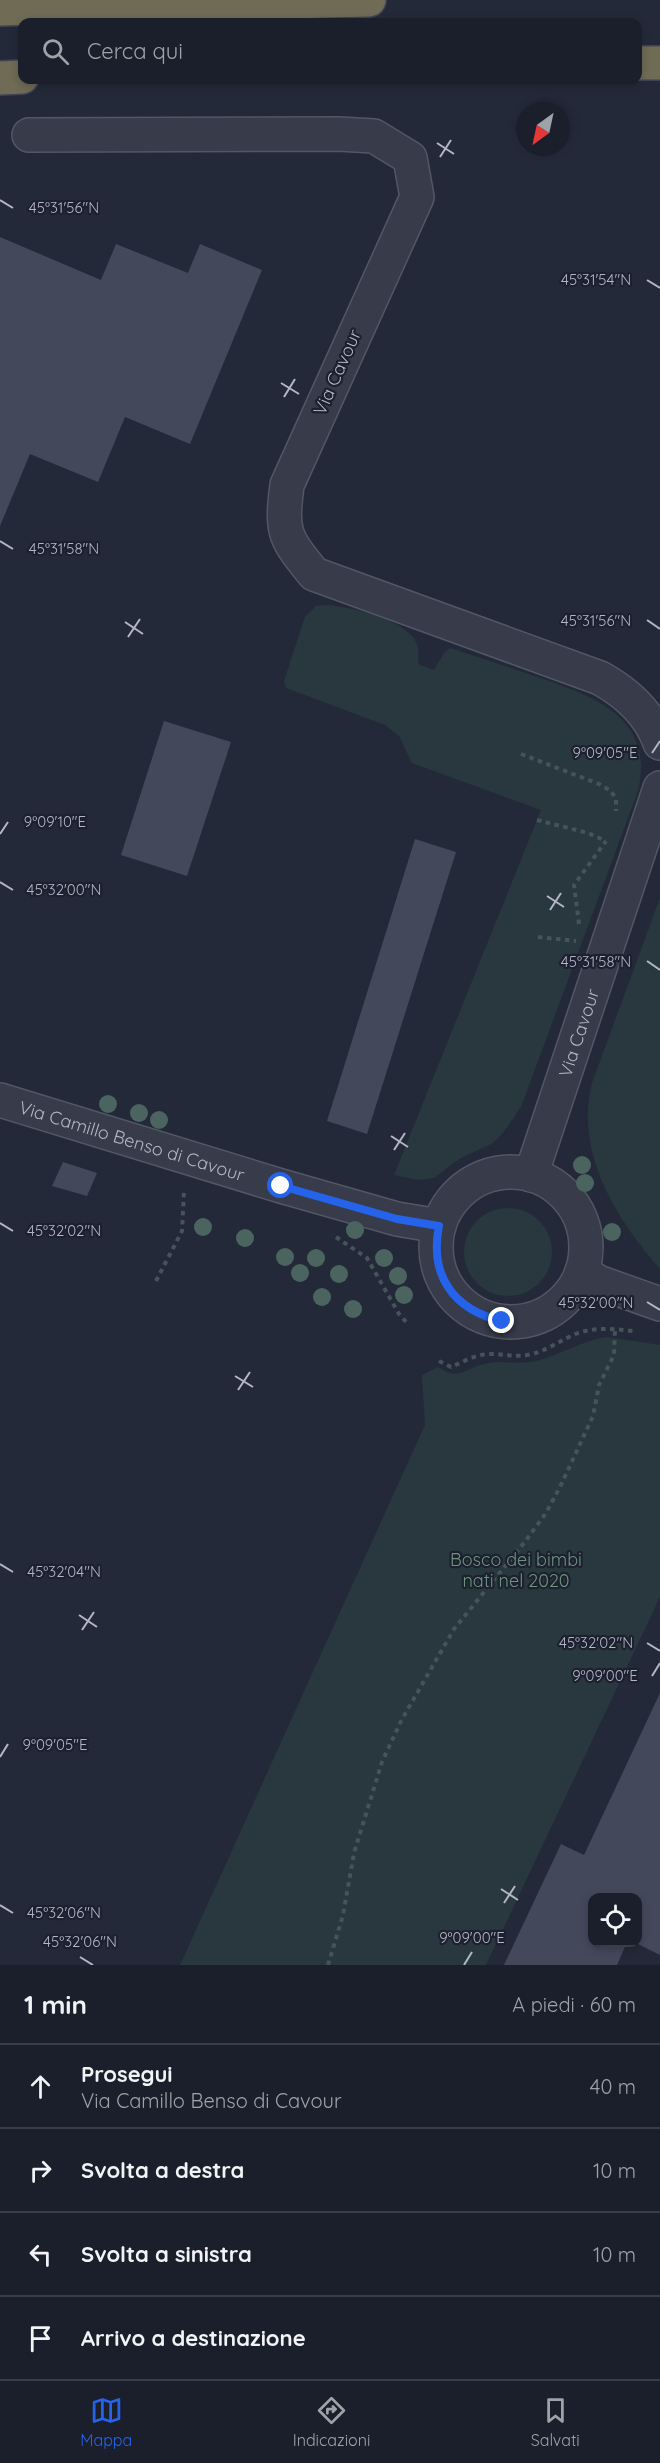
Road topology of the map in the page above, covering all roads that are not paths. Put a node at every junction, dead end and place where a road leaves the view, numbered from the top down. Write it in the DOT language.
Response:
graph roads {
  1 [pos="369,0"];
  2 [pos="0,9"];
  3 [pos="642,63"];
  4 [pos="660,63"];
  5 [pos="18,77"];
  6 [pos="0,78"];
  7 [pos="29,135"];
  8 [pos="660,744"];
  9 [pos="660,788"];
  10 [pos="0,1100"];
  11 [pos="531,1175"];
  12 [pos="439,1226"];
  13 [pos="582,1271"];
  14 [pos="660,1304"];
  1 -- 2 [label="highway"];
  3 -- 4 [label="highway"];
  5 -- 6 [label="highway"];
  7 -- 8 [label="street, Via Cavour"];
  9 -- 11 [label="street, Via Cavour"];
  10 -- 12 [label="street, Via Camillo Benso di Cavour"];
  11 -- 12 [label="street"];
  11 -- 13 [label="street"];
  12 -- 13 [label="street"];
  13 -- 14 [label="street"];
}
